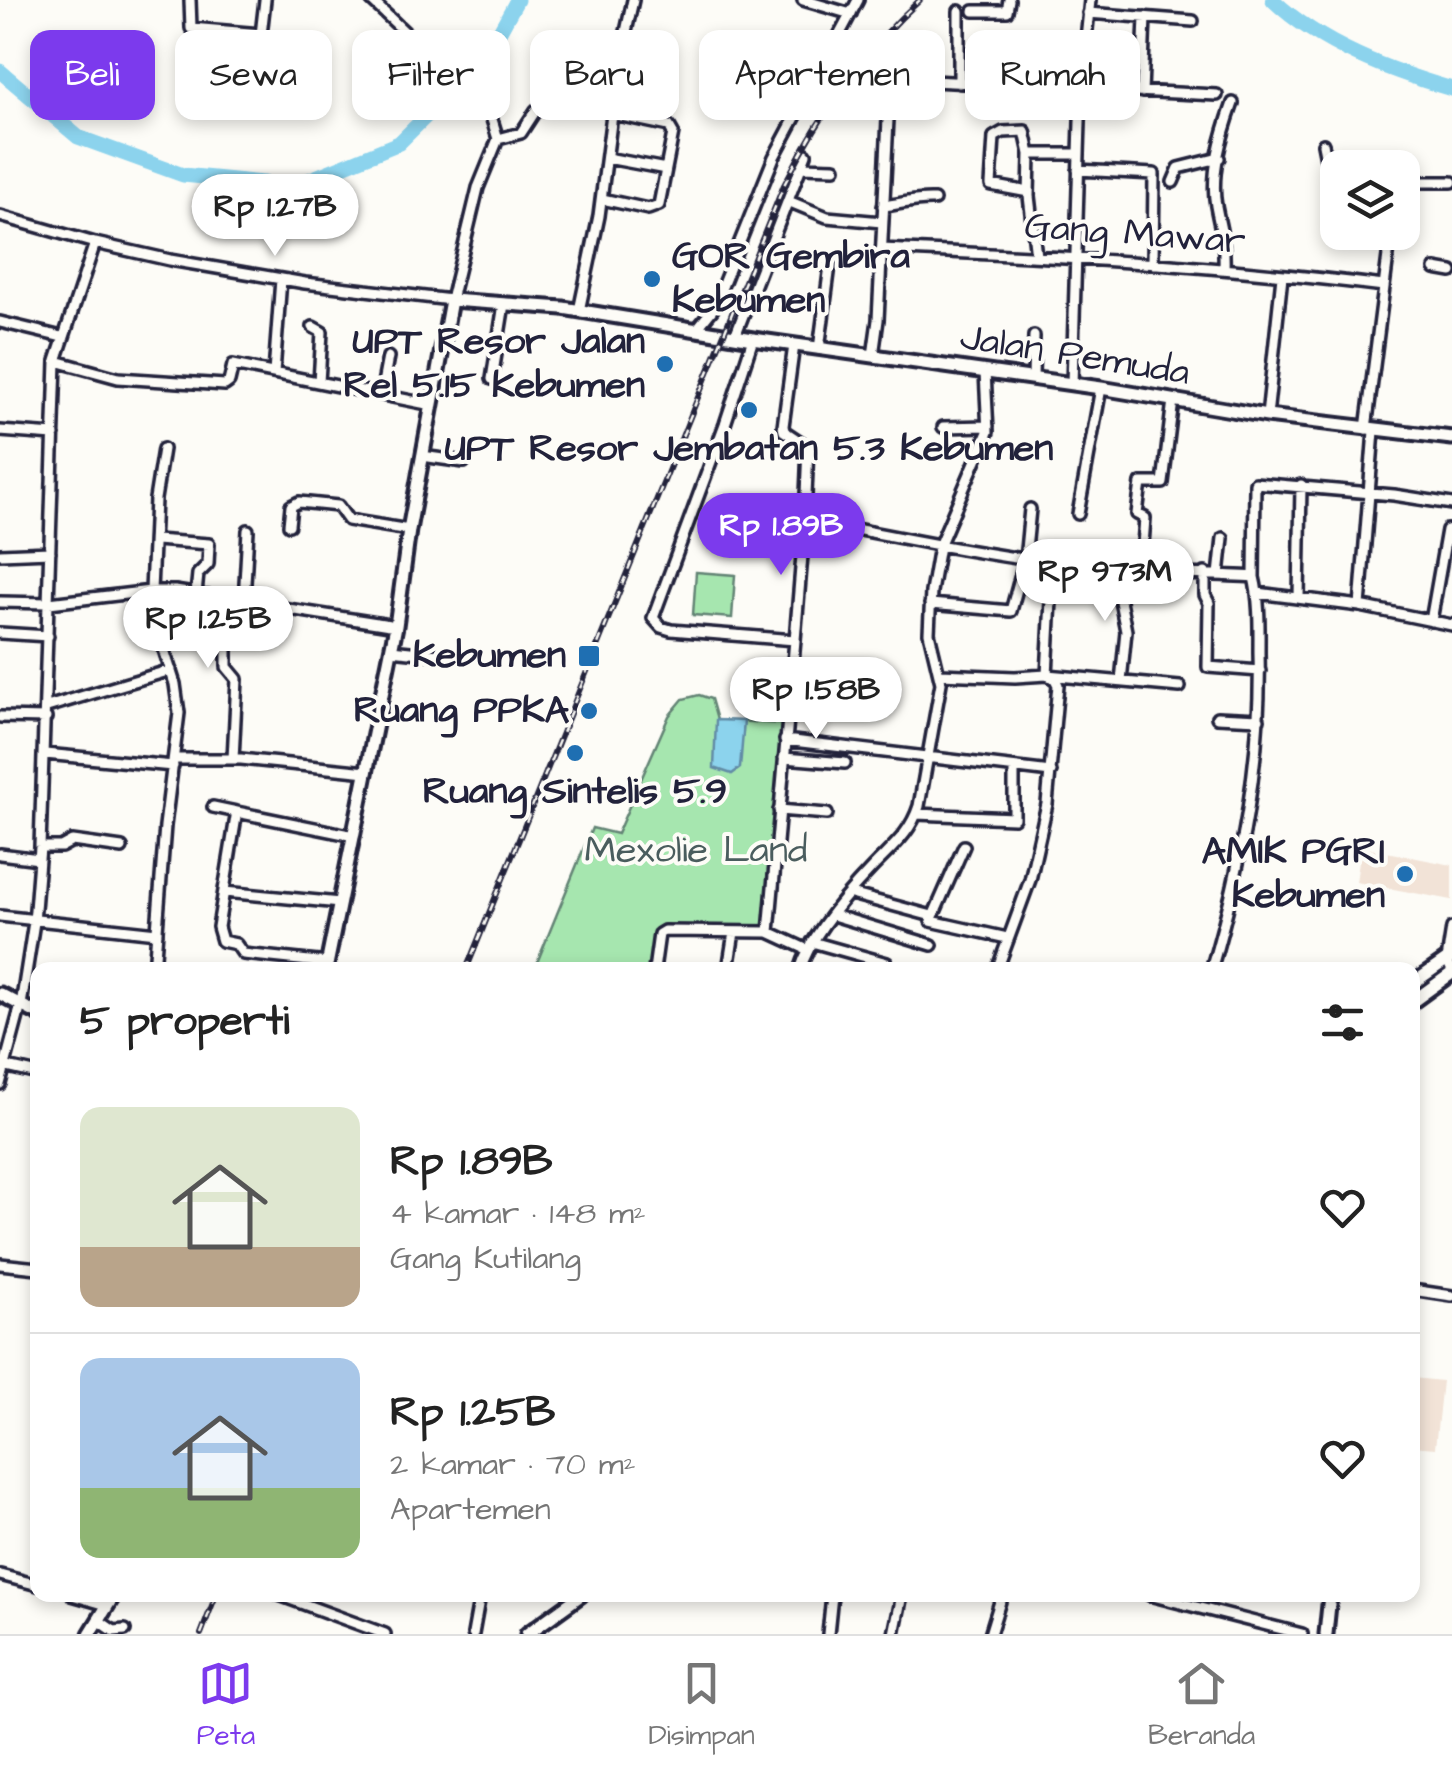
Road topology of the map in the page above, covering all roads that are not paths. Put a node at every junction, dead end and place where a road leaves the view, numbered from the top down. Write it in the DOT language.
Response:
graph roads {
  1 [pos="190,0"];
  2 [pos="264,0"];
  3 [pos="372,0"];
  4 [pos="633,0"];
  5 [pos="804,0"];
  6 [pos="1009,0"];
  7 [pos="1090,0"];
  8 [pos="860,1"];
  9 [pos="959,11"];
  10 [pos="974,11"];
  11 [pos="1088,13"];
  12 [pos="851,14"];
  13 [pos="1144,17"];
  14 [pos="1193,21"];
  15 [pos="214,30"];
  16 [pos="261,30"];
  17 [pos="625,30"];
  18 [pos="1086,30"];
  19 [pos="945,82"];
  20 [pos="959,83"];
  21 [pos="965,83"];
  22 [pos="1142,92"];
  23 [pos="1218,96"];
  24 [pos="1233,103"];
  25 [pos="530,119"];
  26 [pos="611,120"];
  27 [pos="639,120"];
  28 [pos="888,120"];
  29 [pos="1080,120"];
  30 [pos="498,139"];
  31 [pos="1323,144"];
  32 [pos="1324,150"];
  33 [pos="806,154"];
  34 [pos="1030,154"];
  35 [pos="1079,154"];
  36 [pos="607,158"];
  37 [pos="1219,158"];
  38 [pos="802,167"];
  39 [pos="666,168"];
  40 [pos="835,168"];
  41 [pos="1078,170"];
  42 [pos="1173,182"];
  43 [pos="1420,182"];
  44 [pos="1452,182"];
  45 [pos="1029,192"];
  46 [pos="602,199"];
  47 [pos="934,200"];
  48 [pos="788,201"];
  49 [pos="883,206"];
  50 [pos="0,216"];
  51 [pos="882,222"];
  52 [pos="95,243"];
  53 [pos="880,249"];
  54 [pos="1388,250"];
  55 [pos="1036,256"];
  56 [pos="832,258"];
  57 [pos="1076,258"];
  58 [pos="1153,264"];
  59 [pos="1224,269"];
  60 [pos="1435,269"];
  61 [pos="1452,272"];
  62 [pos="1282,276"];
  63 [pos="281,279"];
  64 [pos="1384,286"];
  65 [pos="451,300"];
  66 [pos="504,304"];
  67 [pos="578,311"];
  68 [pos="0,322"];
  69 [pos="313,327"];
  70 [pos="696,330"];
  71 [pos="734,336"];
  72 [pos="1034,336"];
  73 [pos="62,337"];
  74 [pos="753,340"];
  75 [pos="794,345"];
  76 [pos="819,349"];
  77 [pos="872,356"];
  78 [pos="388,358"];
  79 [pos="56,361"];
  80 [pos="986,372"];
  81 [pos="274,373"];
  82 [pos="492,378"];
  83 [pos="1033,378"];
  84 [pos="319,382"];
  85 [pos="1072,384"];
  86 [pos="1101,388"];
  87 [pos="381,394"];
  88 [pos="1172,400"];
  89 [pos="432,404"];
  90 [pos="1267,416"];
  91 [pos="988,426"];
  92 [pos="944,427"];
  93 [pos="1370,430"];
  94 [pos="0,431"];
  95 [pos="54,434"];
  96 [pos="1452,438"];
  97 [pos="163,449"];
  98 [pos="422,456"];
  99 [pos="464,462"];
  100 [pos="1302,485"];
  101 [pos="1368,492"];
  102 [pos="1452,504"];
  103 [pos="1030,509"];
  104 [pos="1078,514"];
  105 [pos="805,519"];
  106 [pos="289,526"];
  107 [pos="248,530"];
  108 [pos="409,530"];
  109 [pos="1446,530"];
  110 [pos="1222,538"];
  111 [pos="155,540"];
  112 [pos="939,546"];
  113 [pos="50,552"];
  114 [pos="0,554"];
  115 [pos="1025,560"];
  116 [pos="1052,564"];
  117 [pos="1122,571"];
  118 [pos="1141,572"];
  119 [pos="1205,573"];
  120 [pos="1219,575"];
  121 [pos="1254,577"];
  122 [pos="151,591"];
  123 [pos="1258,593"];
  124 [pos="196,594"];
  125 [pos="1298,598"];
  126 [pos="244,601"];
  127 [pos="0,602"];
  128 [pos="49,604"];
  129 [pos="260,604"];
  130 [pos="930,604"];
  131 [pos="1360,606"];
  132 [pos="1430,621"];
  133 [pos="1452,625"];
  134 [pos="396,626"];
  135 [pos="0,634"];
  136 [pos="48,636"];
  137 [pos="795,640"];
  138 [pos="391,650"];
  139 [pos="458,657"];
  140 [pos="171,670"];
  141 [pos="1260,671"];
  142 [pos="940,674"];
  143 [pos="1048,675"];
  144 [pos="1121,680"];
  145 [pos="1180,687"];
  146 [pos="46,713"];
  147 [pos="0,717"];
  148 [pos="1218,717"];
  149 [pos="1258,719"];
  150 [pos="786,740"];
  151 [pos="46,754"];
  152 [pos="929,757"];
  153 [pos="784,758"];
  154 [pos="233,759"];
  155 [pos="174,762"];
  156 [pos="845,763"];
  157 [pos="1014,769"];
  158 [pos="367,772"];
  159 [pos="1051,772"];
  160 [pos="213,807"];
  161 [pos="779,810"];
  162 [pos="237,812"];
  163 [pos="827,814"];
  164 [pos="916,814"];
  165 [pos="354,836"];
  166 [pos="40,846"];
  167 [pos="964,846"];
  168 [pos="122,848"];
  169 [pos="0,854"];
  170 [pos="39,859"];
  171 [pos="224,892"];
  172 [pos="850,894"];
  173 [pos="340,903"];
  174 [pos="0,916"];
  175 [pos="833,916"];
  176 [pos="932,916"];
  177 [pos="34,922"];
  178 [pos="1452,928"];
  179 [pos="157,932"];
  180 [pos="734,932"];
  181 [pos="769,932"];
  182 [pos="1008,938"];
  183 [pos="932,945"];
  184 [pos="809,946"];
  185 [pos="155,962"];
  186 [pos="299,962"];
  187 [pos="328,962"];
  188 [pos="655,962"];
  189 [pos="729,962"];
  190 [pos="803,962"];
  191 [pos="887,962"];
  192 [pos="1000,962"];
  193 [pos="1213,962"];
  194 [pos="1451,965"];
  195 [pos="1420,980"];
  196 [pos="0,994"];
  197 [pos="1420,994"];
  198 [pos="21,1005"];
  199 [pos="30,1010"];
  200 [pos="3,1066"];
  201 [pos="30,1072"];
  202 [pos="0,1084"];
  203 [pos="0,1264"];
  204 [pos="30,1267"];
  205 [pos="1420,1291"];
  206 [pos="1452,1296"];
  207 [pos="0,1575"];
  208 [pos="30,1583"];
  209 [pos="110,1602"];
  210 [pos="298,1602"];
  211 [pos="478,1602"];
  212 [pos="571,1602"];
  213 [pos="831,1602"];
  214 [pos="901,1602"];
  215 [pos="1000,1602"];
  216 [pos="1176,1602"];
  217 [pos="1329,1602"];
  218 [pos="98,1620"];
  219 [pos="125,1630"];
  220 [pos="90,1634"];
  221 [pos="385,1634"];
  222 [pos="473,1634"];
  223 [pos="528,1634"];
  224 [pos="828,1634"];
  225 [pos="894,1634"];
  226 [pos="990,1634"];
  227 [pos="1302,1634"];
  228 [pos="1326,1634"];
  1 -- 15 [label="street"];
  2 -- 16 [label="street"];
  3 -- 30 [label="street"];
  4 -- 17 [label="street"];
  5 -- 12 [label="street"];
  6 -- 10 [label="street"];
  7 -- 11 [label="street"];
  8 -- 12 [label="street"];
  9 -- 20 [label="street"];
  11 -- 13 [label="street"];
  11 -- 18 [label="street"];
  12 -- 70 [label="street"];
  13 -- 14 [label="street"];
  13 -- 22 [label="street"];
  19 -- 20 [label="street"];
  20 -- 21 [label="street"];
  22 -- 23 [label="street"];
  24 -- 37 [label="street"];
  25 -- 30 [label="street"];
  26 -- 36 [label="street"];
  27 -- 39 [label="street"];
  28 -- 49 [label="street"];
  29 -- 35 [label="street"];
  30 -- 65 [label="street"];
  31 -- 32 [label="street"];
  33 -- 38 [label="street"];
  34 -- 35 [label="street"];
  34 -- 45 [label="street"];
  34 -- 45 [label="street"];
  35 -- 41 [label="street"];
  36 -- 39 [label="street"];
  36 -- 46 [label="street"];
  37 -- 42 [label="street"];
  37 -- 59 [label="street"];
  38 -- 40 [label="street"];
  38 -- 48 [label="street"];
  39 -- 46 [label="street"];
  41 -- 57 [label="street"];
  41 -- 58 [label="street"];
  43 -- 44 [label="street"];
  45 -- 55 [label="street"];
  46 -- 67 [label="street"];
  47 -- 49 [label="street"];
  48 -- 51 [label="street"];
  48 -- 71 [label="street"];
  49 -- 51 [label="street"];
  50 -- 52 [label="street"];
  51 -- 53 [label="street"];
  52 -- 63 [label="street"];
  52 -- 73 [label="street"];
  53 -- 55 [label="street, Gang Mawar"];
  53 -- 77 [label="street"];
  54 -- 64 [label="street"];
  55 -- 57 [label="street, Gang Mawar"];
  56 -- 76 [label="street"];
  57 -- 58 [label="street, Gang Mawar"];
  57 -- 85 [label="street"];
  58 -- 59 [label="street, Gang Mawar"];
  59 -- 62 [label="street, Gang Mawar"];
  60 -- 61 [label="street"];
  62 -- 64 [label="street, Gang Mawar"];
  62 -- 90 [label="street"];
  63 -- 65 [label="street"];
  63 -- 81 [label="street"];
  64 -- 93 [label="street"];
  65 -- 66 [label="main road, Jalan Pemuda"];
  65 -- 89 [label="main road"];
  66 -- 67 [label="main road, Jalan Pemuda"];
  66 -- 82 [label="street"];
  67 -- 70 [label="main road, Jalan Pemuda"];
  68 -- 73 [label="street"];
  69 -- 84 [label="street"];
  70 -- 71 [label="main road, Jalan Pemuda"];
  71 -- 74 [label="main road, Jalan Pemuda"];
  72 -- 83 [label="street"];
  73 -- 79 [label="street"];
  74 -- 75 [label="main road, Jalan Pemuda"];
  74 -- 137 [label="street"];
  75 -- 76 [label="main road, Jalan Pemuda"];
  75 -- 105 [label="street"];
  76 -- 77 [label="main road, Jalan Pemuda"];
  77 -- 80 [label="main road, Jalan Pemuda"];
  78 -- 87 [label="street"];
  79 -- 81 [label="street"];
  79 -- 95 [label="street"];
  80 -- 83 [label="main road, Jalan Pemuda"];
  80 -- 91 [label="street"];
  81 -- 84 [label="street"];
  83 -- 85 [label="main road, Jalan Pemuda"];
  84 -- 87 [label="street"];
  85 -- 86 [label="main road, Jalan Pemuda"];
  86 -- 88 [label="main road, Jalan Pemuda"];
  86 -- 104 [label="street"];
  87 -- 89 [label="street"];
  88 -- 90 [label="main road, Jalan Pemuda"];
  88 -- 118 [label="street"];
  89 -- 98 [label="main road"];
  90 -- 93 [label="main road, Jalan Pemuda"];
  91 -- 92 [label="street"];
  91 -- 112 [label="street"];
  93 -- 96 [label="main road, Jalan Pemuda"];
  93 -- 101 [label="street"];
  94 -- 95 [label="street"];
  95 -- 113 [label="street"];
  97 -- 111 [label="street"];
  98 -- 99 [label="street"];
  98 -- 108 [label="main road"];
  100 -- 101 [label="street"];
  100 -- 121 [label="street"];
  100 -- 125 [label="street"];
  101 -- 102 [label="street"];
  101 -- 131 [label="street"];
  103 -- 115 [label="street"];
  105 -- 112 [label="street"];
  105 -- 137 [label="street"];
  106 -- 108 [label="street"];
  107 -- 126 [label="street"];
  108 -- 134 [label="main road"];
  109 -- 132 [label="street"];
  110 -- 120 [label="street"];
  111 -- 122 [label="street"];
  111 -- 124 [label="street"];
  112 -- 115 [label="street"];
  112 -- 130 [label="street"];
  113 -- 114 [label="street"];
  113 -- 128 [label="street"];
  115 -- 116 [label="street"];
  115 -- 130 [label="street"];
  116 -- 117 [label="street"];
  116 -- 143 [label="street"];
  117 -- 118 [label="street"];
  117 -- 144 [label="street"];
  118 -- 119 [label="street"];
  119 -- 120 [label="street"];
  119 -- 141 [label="street"];
  120 -- 121 [label="street"];
  121 -- 123 [label="street"];
  122 -- 124 [label="street"];
  122 -- 128 [label="street"];
  122 -- 140 [label="street"];
  123 -- 125 [label="street"];
  123 -- 141 [label="street"];
  124 -- 126 [label="street"];
  125 -- 131 [label="street"];
  126 -- 129 [label="street"];
  127 -- 128 [label="street"];
  128 -- 136 [label="street"];
  129 -- 134 [label="street"];
  129 -- 154 [label="street"];
  130 -- 142 [label="street"];
  131 -- 132 [label="street"];
  132 -- 133 [label="street"];
  134 -- 138 [label="main road"];
  135 -- 136 [label="street"];
  136 -- 146 [label="street"];
  137 -- 150 [label="street"];
  138 -- 139 [label="street"];
  138 -- 158 [label="main road"];
  140 -- 146 [label="street"];
  140 -- 155 [label="street"];
  141 -- 149 [label="street"];
  142 -- 143 [label="street"];
  142 -- 152 [label="street"];
  143 -- 144 [label="street"];
  143 -- 159 [label="street"];
  144 -- 145 [label="street"];
  146 -- 147 [label="street"];
  146 -- 151 [label="street"];
  148 -- 149 [label="street"];
  149 -- 193 [label="street"];
  150 -- 152 [label="street"];
  150 -- 153 [label="street"];
  151 -- 155 [label="street"];
  151 -- 166 [label="street"];
  152 -- 157 [label="street"];
  152 -- 164 [label="street"];
  153 -- 156 [label="street"];
  153 -- 161 [label="street"];
  154 -- 155 [label="street"];
  154 -- 158 [label="street"];
  155 -- 179 [label="street"];
  157 -- 159 [label="street"];
  157 -- 164 [label="street"];
  158 -- 165 [label="main road"];
  159 -- 182 [label="street"];
  160 -- 162 [label="street"];
  161 -- 163 [label="street"];
  161 -- 181 [label="street"];
  162 -- 165 [label="street"];
  162 -- 171 [label="street"];
  164 -- 172 [label="street"];
  165 -- 173 [label="main road"];
  166 -- 168 [label="street"];
  166 -- 170 [label="street"];
  167 -- 176 [label="street"];
  169 -- 170 [label="street"];
  170 -- 177 [label="street"];
  171 -- 173 [label="street"];
  171 -- 186 [label="street"];
  172 -- 175 [label="street"];
  172 -- 176 [label="street"];
  173 -- 187 [label="main road"];
  174 -- 177 [label="street"];
  175 -- 183 [label="street"];
  175 -- 184 [label="street"];
  176 -- 182 [label="street"];
  177 -- 179 [label="street"];
  177 -- 198 [label="street"];
  178 -- 194 [label="street"];
  179 -- 185 [label="street"];
  180 -- 181 [label="street"];
  180 -- 188 [label="street"];
  180 -- 189 [label="street"];
  181 -- 184 [label="street"];
  182 -- 192 [label="street"];
  184 -- 190 [label="street"];
  184 -- 191 [label="street"];
  194 -- 195 [label="main road"];
  194 -- 197 [label="main road"];
  196 -- 198 [label="main road"];
  198 -- 199 [label="main road"];
  198 -- 200 [label="street"];
  200 -- 201 [label="street"];
  200 -- 202 [label="street"];
  203 -- 204 [label="street"];
  205 -- 206 [label="street"];
  207 -- 208 [label="street"];
  209 -- 218 [label="main road"];
  210 -- 221 [label="street"];
  211 -- 222 [label="street"];
  212 -- 223 [label="main road"];
  213 -- 224 [label="street"];
  214 -- 225 [label="street"];
  215 -- 226 [label="street"];
  216 -- 227 [label="street"];
  217 -- 228 [label="main road"];
  218 -- 219 [label="street"];
  218 -- 220 [label="main road"];
}
